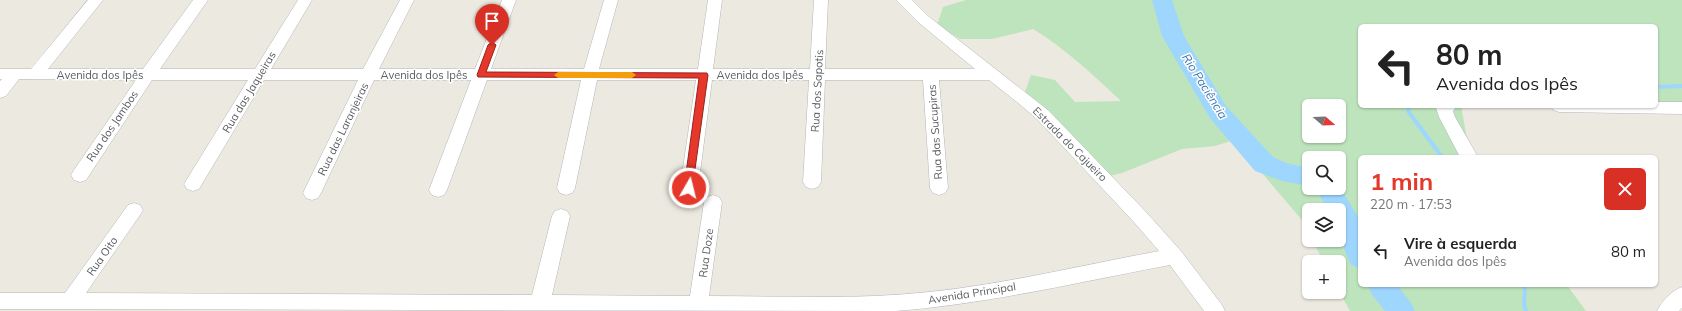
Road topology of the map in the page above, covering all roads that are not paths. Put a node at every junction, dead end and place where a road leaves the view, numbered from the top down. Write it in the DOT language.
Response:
graph roads {
  1 [pos="96,0"];
  2 [pos="201,0"];
  3 [pos="305,0"];
  4 [pos="407,0"];
  5 [pos="509,0"];
  6 [pos="611,0"];
  7 [pos="715,0"];
  8 [pos="821,0"];
  9 [pos="903,0"];
  10 [pos="8,74"];
  11 [pos="34,75"];
  12 [pos="147,75"];
  13 [pos="260,75"];
  14 [pos="368,75"];
  15 [pos="481,75"];
  16 [pos="590,75"];
  17 [pos="704,75"];
  18 [pos="818,75"];
  19 [pos="931,75"];
  20 [pos="992,75"];
  21 [pos="0,92"];
  22 [pos="1444,108"];
  23 [pos="1658,108"];
  24 [pos="1682,108"];
  25 [pos="1468,155"];
  26 [pos="80,174"];
  27 [pos="812,182"];
  28 [pos="193,184"];
  29 [pos="566,188"];
  30 [pos="689,188"];
  31 [pos="939,188"];
  32 [pos="438,190"];
  33 [pos="312,193"];
  34 [pos="713,202"];
  35 [pos="134,210"];
  36 [pos="561,216"];
  37 [pos="1174,256"];
  38 [pos="1682,296"];
  39 [pos="0,302"];
  40 [pos="69,302"];
  41 [pos="540,303"];
  42 [pos="698,304"];
  43 [pos="1215,311"];
  44 [pos="1667,311"];
  1 -- 11 [label="street"];
  2 -- 12 [label="street, Rua dos Jambos"];
  3 -- 13 [label="street, Rua das Jaqueiras"];
  4 -- 14 [label="street, Rua das Laranjeiras"];
  5 -- 15 [label="street"];
  6 -- 16 [label="street"];
  7 -- 17 [label="street"];
  8 -- 18 [label="street, Rua dos Sapotis"];
  9 -- 20 [label="street, Estrada do Cajueiro"];
  10 -- 11 [label="street, Avenida dos Ipês"];
  10 -- 21 [label="street"];
  11 -- 12 [label="street, Avenida dos Ipês"];
  12 -- 13 [label="street, Avenida dos Ipês"];
  12 -- 26 [label="street, Rua dos Jambos"];
  13 -- 14 [label="street, Avenida dos Ipês"];
  13 -- 28 [label="street, Rua das Jaqueiras"];
  14 -- 15 [label="street, Avenida dos Ipês"];
  14 -- 33 [label="street, Rua das Laranjeiras"];
  15 -- 16 [label="street, Avenida dos Ipês"];
  15 -- 32 [label="street"];
  16 -- 17 [label="street, Avenida dos Ipês"];
  16 -- 29 [label="street"];
  17 -- 18 [label="street, Avenida dos Ipês"];
  17 -- 30 [label="street"];
  18 -- 19 [label="street, Avenida dos Ipês"];
  18 -- 27 [label="street, Rua dos Sapotis"];
  19 -- 20 [label="street, Avenida dos Ipês"];
  19 -- 31 [label="street, Rua das Sucupiras"];
  20 -- 37 [label="street, Estrada do Cajueiro"];
  22 -- 25 [label="street"];
  23 -- 24 [label="street"];
  34 -- 42 [label="street, Rua Doze"];
  35 -- 40 [label="street, Rua Oito"];
  36 -- 41 [label="street"];
  37 -- 42 [label="street, Avenida Principal"];
  37 -- 43 [label="street, Estrada do Cajueiro"];
  38 -- 44 [label="street"];
  39 -- 40 [label="street, Avenida Principal"];
  40 -- 41 [label="street, Avenida Principal"];
  41 -- 42 [label="street, Avenida Principal"];
}
